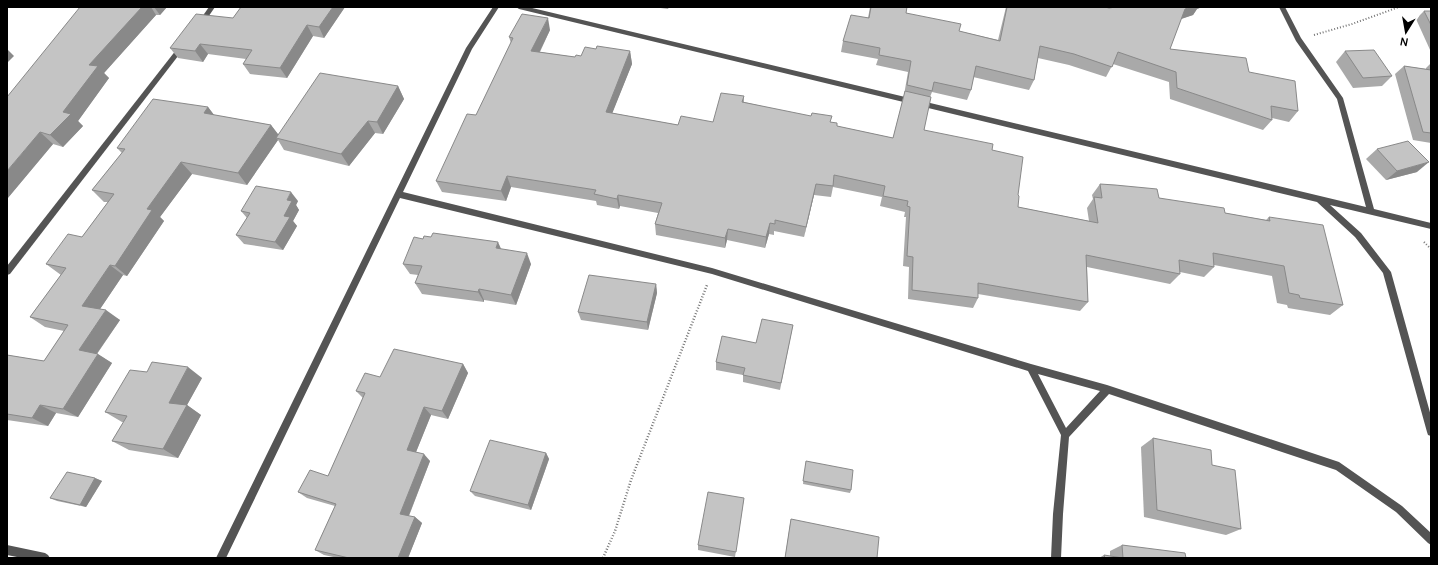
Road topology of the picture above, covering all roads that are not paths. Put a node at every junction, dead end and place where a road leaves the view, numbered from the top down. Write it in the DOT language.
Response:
graph roads {
  1 [pos="212,7"];
  2 [pos="496,7"];
  3 [pos="519,7"];
  4 [pos="546,7"];
  5 [pos="1282,7"];
  6 [pos="537,11"];
  7 [pos="194,31"];
  8 [pos="185,44"];
  9 [pos="398,194"];
  10 [pos="1318,198"];
  11 [pos="1371,211"];
  12 [pos="1431,226"];
  13 [pos="7,272"];
  14 [pos="1031,368"];
  15 [pos="1107,389"];
  16 [pos="1431,432"];
  17 [pos="1065,435"];
  18 [pos="1431,540"];
  19 [pos="7,550"];
  20 [pos="45,558"];
  21 [pos="221,558"];
  22 [pos="1056,558"];
  1 -- 7 [label="street"];
  2 -- 9 [label="street"];
  3 -- 6 [label="street"];
  4 -- 6 [label="street"];
  5 -- 11 [label="street"];
  6 -- 10 [label="street"];
  8 -- 13 [label="street"];
  9 -- 14 [label="street"];
  9 -- 21 [label="street"];
  10 -- 11 [label="street"];
  10 -- 16 [label="street"];
  11 -- 12 [label="street"];
  14 -- 15 [label="street"];
  14 -- 17 [label="street"];
  15 -- 17 [label="street"];
  15 -- 18 [label="street"];
  17 -- 22 [label="street"];
  19 -- 20 [label="street"];
}
